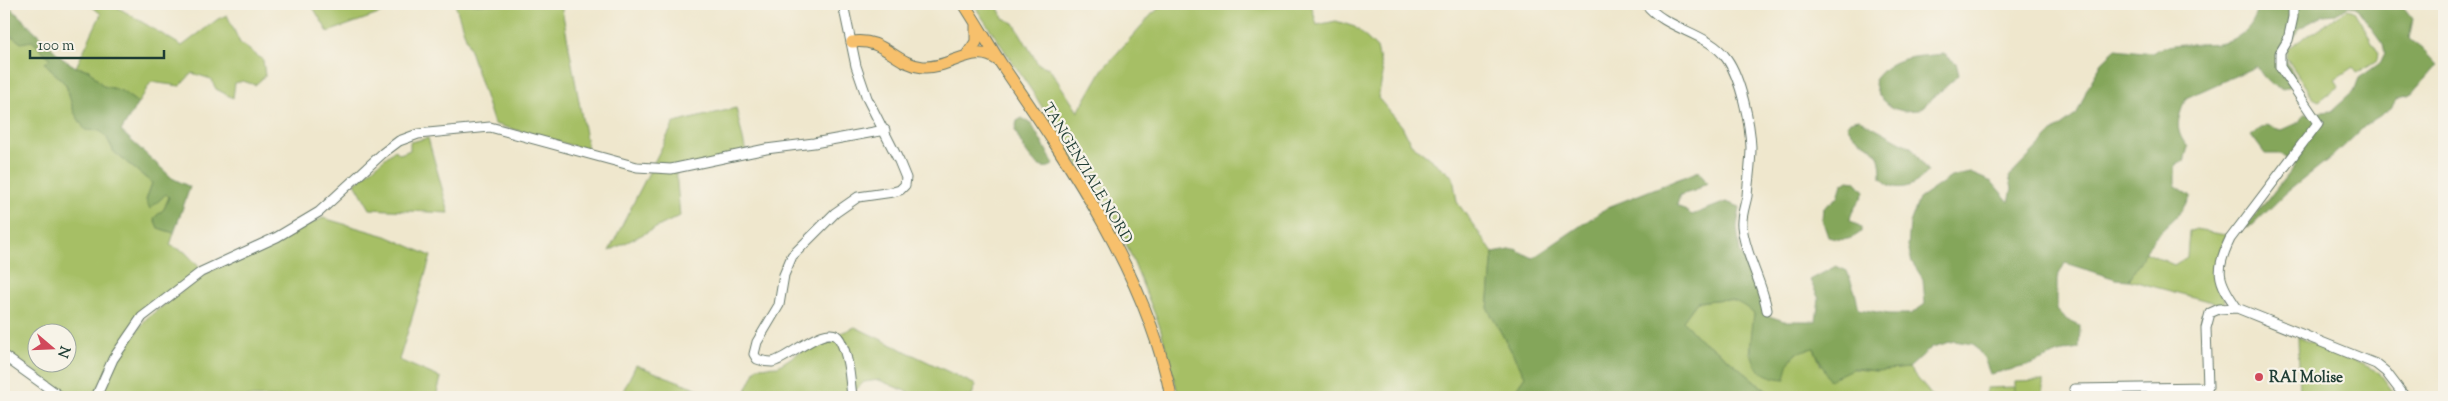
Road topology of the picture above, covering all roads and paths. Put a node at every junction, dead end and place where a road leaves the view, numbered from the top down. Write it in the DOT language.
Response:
graph roads {
  1 [pos="843,4"];
  2 [pos="964,4"];
  3 [pos="1646,4"];
  4 [pos="2293,4"];
  5 [pos="975,20"];
  6 [pos="852,42"];
  7 [pos="967,55"];
  8 [pos="1001,62"];
  9 [pos="885,130"];
  10 [pos="2237,308"];
  11 [pos="1767,310"];
  12 [pos="4,356"];
  13 [pos="2208,387"];
  14 [pos="2074,389"];
  15 [pos="61,397"];
  16 [pos="96,397"];
  17 [pos="852,397"];
  18 [pos="1171,397"];
  19 [pos="2208,397"];
  20 [pos="2405,397"];
  1 -- 6 [label="street"];
  2 -- 5 [label="main road, TANGENZIALE NORD"];
  3 -- 11 [label="street"];
  4 -- 10 [label="street"];
  5 -- 7 [label="main road"];
  5 -- 8 [label="main road, TANGENZIALE NORD"];
  6 -- 7 [label="main road"];
  6 -- 9 [label="street"];
  7 -- 8 [label="main road"];
  8 -- 18 [label="main road, TANGENZIALE NORD"];
  9 -- 16 [label="street"];
  9 -- 17 [label="street"];
  10 -- 13 [label="street"];
  10 -- 20 [label="street"];
  12 -- 15 [label="street"];
  13 -- 14 [label="street"];
  13 -- 19 [label="street"];
}
